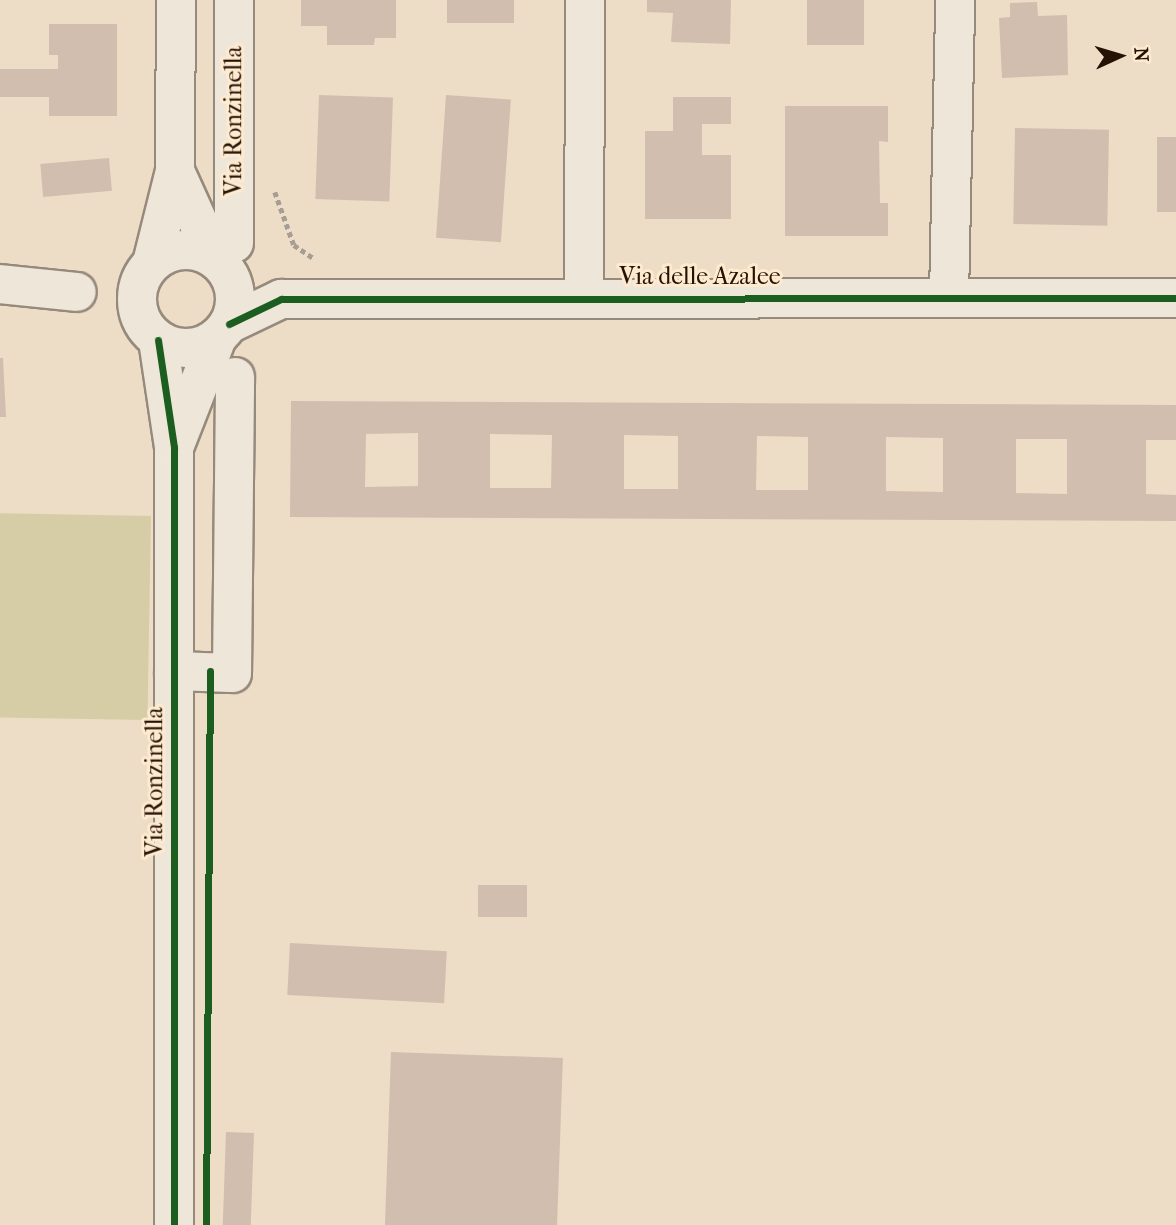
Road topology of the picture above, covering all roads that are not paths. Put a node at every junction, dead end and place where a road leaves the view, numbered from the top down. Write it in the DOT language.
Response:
graph roads {
  1 [pos="176,0"];
  2 [pos="234,0"];
  3 [pos="585,0"];
  4 [pos="955,0"];
  5 [pos="175,171"];
  6 [pos="226,258"];
  7 [pos="152,263"];
  8 [pos="0,284"];
  9 [pos="77,292"];
  10 [pos="584,296"];
  11 [pos="949,296"];
  12 [pos="281,299"];
  13 [pos="1176,299"];
  14 [pos="223,331"];
  15 [pos="158,341"];
  16 [pos="235,377"];
  17 [pos="174,447"];
  18 [pos="174,671"];
  19 [pos="174,1225"];
  1 -- 5 [label="street, Via Ronzinella"];
  2 -- 6 [label="street, Via Ronzinella"];
  3 -- 10 [label="street, Via delle Azalee"];
  4 -- 11 [label="street"];
  5 -- 6 [label="street, Via Ronzinella"];
  5 -- 7 [label="street, Via Ronzinella"];
  6 -- 7 [label="street"];
  6 -- 12 [label="street, Via delle Azalee"];
  6 -- 14 [label="street, Via Ronzinella"];
  7 -- 15 [label="street, Via Ronzinella"];
  8 -- 9 [label="street"];
  10 -- 11 [label="street, Via delle Azalee"];
  10 -- 12 [label="street, Via delle Azalee"];
  11 -- 13 [label="street, Via delle Azalee"];
  12 -- 14 [label="street, Via delle Azalee"];
  14 -- 15 [label="street"];
  14 -- 17 [label="street, Via Ronzinella"];
  15 -- 17 [label="street, Via Ronzinella"];
  16 -- 18 [label="street, Via Ronzinella"];
  17 -- 18 [label="street, Via Ronzinella"];
  18 -- 19 [label="street, Via Ronzinella"];
}
